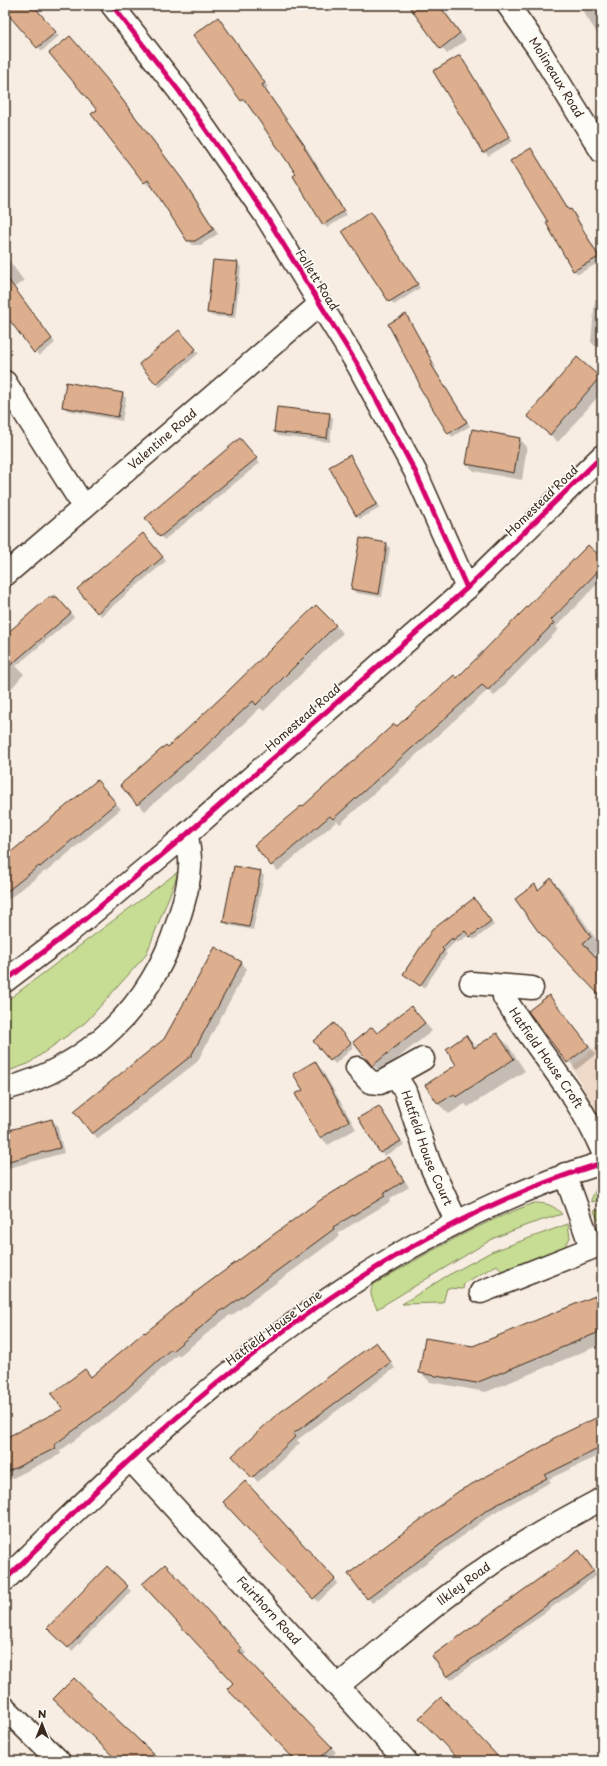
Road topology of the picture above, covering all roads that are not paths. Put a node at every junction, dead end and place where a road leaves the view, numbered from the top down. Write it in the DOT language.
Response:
graph roads {
  1 [pos="112,5"];
  2 [pos="508,5"];
  3 [pos="602,152"];
  4 [pos="320,304"];
  5 [pos="5,382"];
  6 [pos="602,456"];
  7 [pos="84,507"];
  8 [pos="5,575"];
  9 [pos="467,588"];
  10 [pos="187,834"];
  11 [pos="5,981"];
  12 [pos="471,983"];
  13 [pos="504,987"];
  14 [pos="532,988"];
  15 [pos="423,1059"];
  16 [pos="357,1068"];
  17 [pos="396,1075"];
  18 [pos="5,1089"];
  19 [pos="602,1150"];
  20 [pos="602,1163"];
  21 [pos="565,1174"];
  22 [pos="456,1221"];
  23 [pos="597,1245"];
  24 [pos="481,1292"];
  25 [pos="131,1460"];
  26 [pos="602,1499"];
  27 [pos="5,1580"];
  28 [pos="338,1686"];
  29 [pos="5,1708"];
  30 [pos="59,1761"];
  31 [pos="406,1761"];
  1 -- 4 [label="street, Follett Road"];
  2 -- 3 [label="street, Molineaux Road"];
  4 -- 7 [label="street, Valentine Road"];
  4 -- 9 [label="street, Follett Road"];
  5 -- 7 [label="street"];
  6 -- 9 [label="street, Homestead Road"];
  7 -- 8 [label="street, Valentine Road"];
  9 -- 10 [label="street, Homestead Road"];
  10 -- 11 [label="street, Homestead Road"];
  10 -- 18 [label="street"];
  12 -- 13 [label="street, Hatfield House Croft"];
  13 -- 14 [label="street, Hatfield House Croft"];
  13 -- 19 [label="street, Hatfield House Croft"];
  15 -- 17 [label="street, Hatfield House Court"];
  16 -- 17 [label="street, Hatfield House Court"];
  17 -- 22 [label="street, Hatfield House Court"];
  20 -- 21 [label="street, Hatfield House Lane"];
  21 -- 22 [label="street, Hatfield House Lane"];
  21 -- 23 [label="street"];
  22 -- 25 [label="street, Hatfield House Lane"];
  23 -- 24 [label="street"];
  25 -- 27 [label="street, Hatfield House Lane"];
  25 -- 28 [label="street, Fairthorn Road"];
  26 -- 28 [label="street, Ilkley Road"];
  28 -- 31 [label="street, Fairthorn Road"];
  29 -- 30 [label="street"];
}
